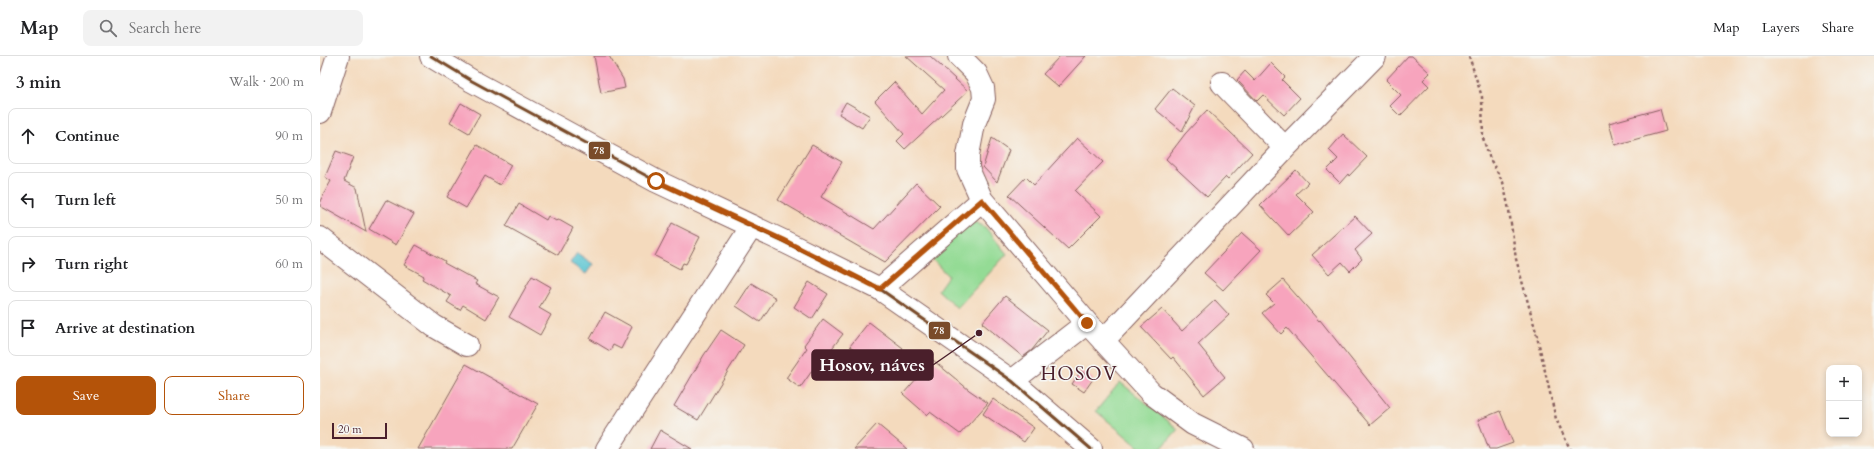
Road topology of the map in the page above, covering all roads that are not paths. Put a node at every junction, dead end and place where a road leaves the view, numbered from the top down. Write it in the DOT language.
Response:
graph roads {
  1 [pos="338,56"];
  2 [pos="431,56"];
  3 [pos="959,56"];
  4 [pos="1375,56"];
  5 [pos="1222,83"];
  6 [pos="320,112"];
  7 [pos="1285,148"];
  8 [pos="982,200"];
  9 [pos="752,226"];
  10 [pos="320,238"];
  11 [pos="880,289"];
  12 [pos="1087,323"];
  13 [pos="1103,341"];
  14 [pos="467,345"];
  15 [pos="1012,381"];
  16 [pos="608,449"];
  17 [pos="1091,449"];
  18 [pos="1243,449"];
  1 -- 6 [label="street"];
  2 -- 9 [label="street"];
  3 -- 8 [label="street"];
  4 -- 7 [label="street"];
  5 -- 7 [label="street"];
  7 -- 13 [label="street"];
  8 -- 11 [label="street"];
  8 -- 12 [label="street"];
  9 -- 11 [label="street"];
  9 -- 16 [label="street"];
  10 -- 14 [label="street"];
  11 -- 15 [label="street"];
  12 -- 13 [label="street"];
  12 -- 15 [label="street"];
  13 -- 18 [label="street"];
  15 -- 17 [label="street"];
}
